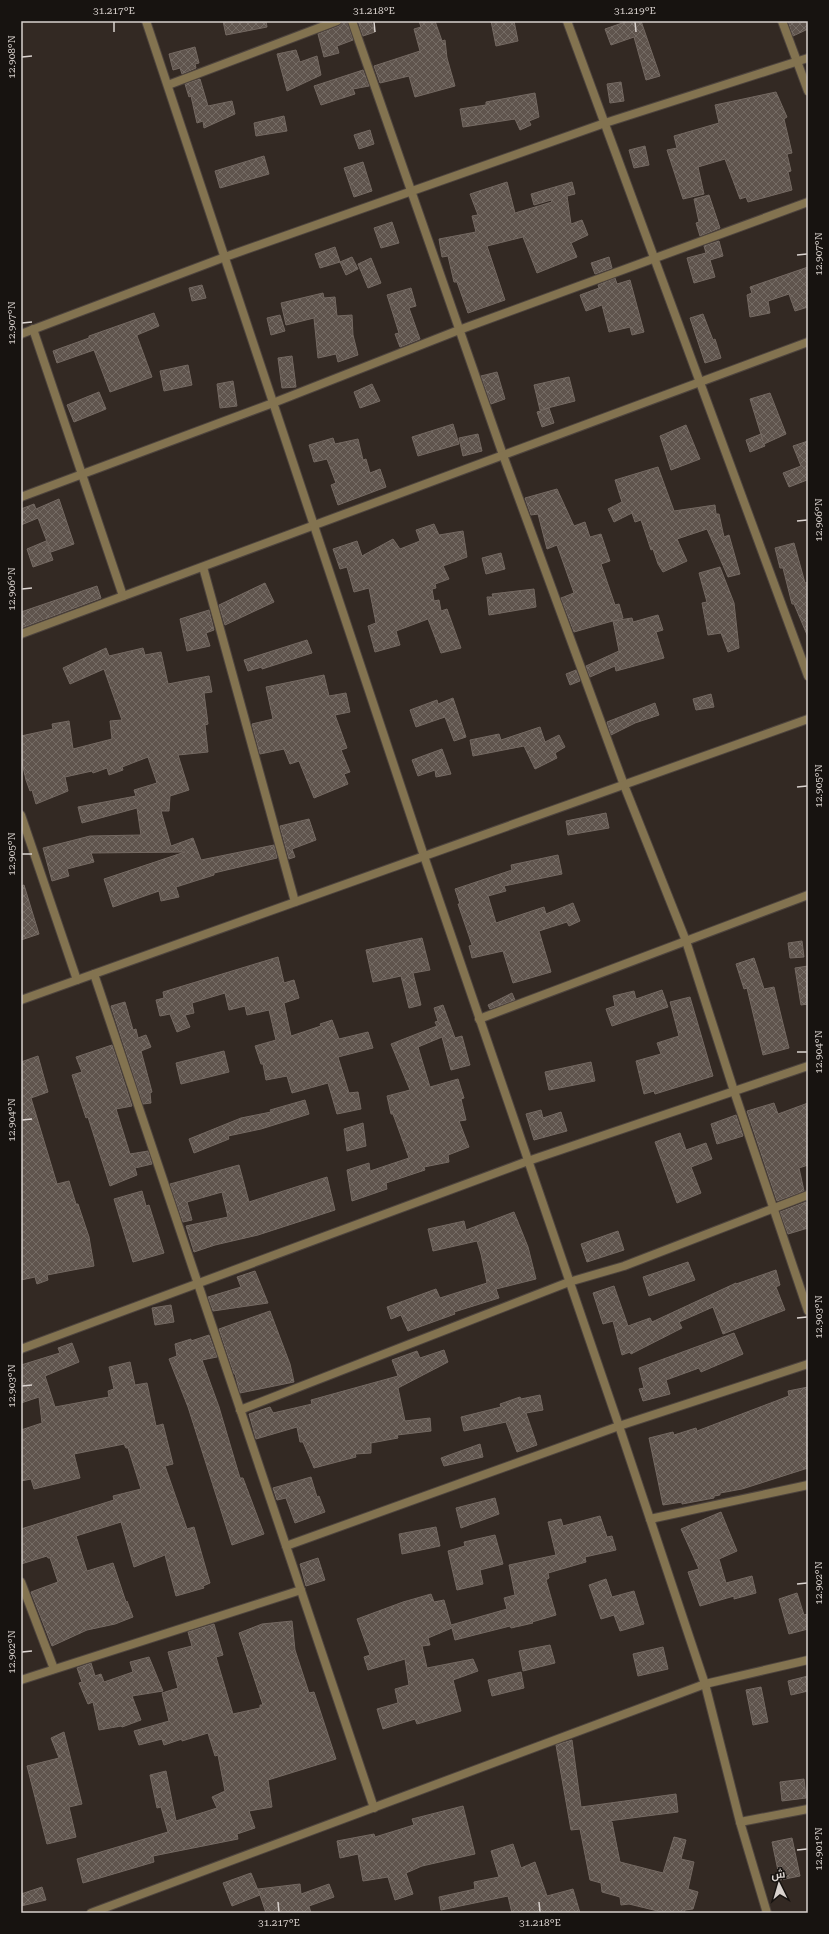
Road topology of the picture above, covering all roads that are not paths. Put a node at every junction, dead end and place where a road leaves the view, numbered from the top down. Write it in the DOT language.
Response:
graph roads {
  1 [pos="146,21"];
  2 [pos="337,21"];
  3 [pos="352,21"];
  4 [pos="567,21"];
  5 [pos="782,21"];
  6 [pos="808,58"];
  7 [pos="797,62"];
  8 [pos="168,85"];
  9 [pos="808,91"];
  10 [pos="605,123"];
  11 [pos="412,192"];
  12 [pos="808,202"];
  13 [pos="225,257"];
  14 [pos="654,260"];
  15 [pos="33,329"];
  16 [pos="460,330"];
  17 [pos="21,334"];
  18 [pos="808,342"];
  19 [pos="699,382"];
  20 [pos="273,403"];
  21 [pos="503,455"];
  22 [pos="81,474"];
  23 [pos="21,497"];
  24 [pos="314,526"];
  25 [pos="203,567"];
  26 [pos="123,596"];
  27 [pos="21,634"];
  28 [pos="808,676"];
  29 [pos="808,719"];
  30 [pos="624,785"];
  31 [pos="21,815"];
  32 [pos="424,856"];
  33 [pos="808,895"];
  34 [pos="295,902"];
  35 [pos="686,941"];
  36 [pos="94,974"];
  37 [pos="77,980"];
  38 [pos="21,1000"];
  39 [pos="479,1019"];
  40 [pos="808,1066"];
  41 [pos="734,1091"];
  42 [pos="528,1161"];
  43 [pos="808,1195"];
  44 [pos="775,1208"];
  45 [pos="569,1282"];
  46 [pos="198,1284"];
  47 [pos="808,1311"];
  48 [pos="21,1349"];
  49 [pos="808,1364"];
  50 [pos="240,1410"];
  51 [pos="619,1426"];
  52 [pos="808,1485"];
  53 [pos="650,1519"];
  54 [pos="286,1546"];
  55 [pos="21,1582"];
  56 [pos="301,1590"];
  57 [pos="808,1660"];
  58 [pos="54,1669"];
  59 [pos="21,1680"];
  60 [pos="705,1684"];
  61 [pos="374,1808"];
  62 [pos="808,1809"];
  63 [pos="740,1822"];
  64 [pos="91,1913"];
  65 [pos="767,1913"];
  1 -- 8 [label="street"];
  2 -- 8 [label="street"];
  3 -- 11 [label="street"];
  4 -- 10 [label="street"];
  5 -- 7 [label="street"];
  6 -- 7 [label="street"];
  7 -- 9 [label="street"];
  7 -- 10 [label="street"];
  8 -- 13 [label="street"];
  10 -- 11 [label="street"];
  10 -- 14 [label="street"];
  11 -- 13 [label="street"];
  11 -- 16 [label="street"];
  12 -- 14 [label="street"];
  13 -- 15 [label="street"];
  13 -- 20 [label="street"];
  14 -- 16 [label="street"];
  14 -- 19 [label="street"];
  15 -- 17 [label="street"];
  15 -- 22 [label="street"];
  16 -- 20 [label="street"];
  16 -- 21 [label="street"];
  18 -- 19 [label="street"];
  19 -- 21 [label="street"];
  19 -- 28 [label="street"];
  20 -- 22 [label="street"];
  20 -- 24 [label="street"];
  21 -- 24 [label="street"];
  21 -- 30 [label="street"];
  22 -- 23 [label="street"];
  22 -- 26 [label="street"];
  24 -- 25 [label="street"];
  24 -- 32 [label="street"];
  25 -- 26 [label="street"];
  25 -- 34 [label="street"];
  26 -- 27 [label="street"];
  29 -- 30 [label="street"];
  30 -- 32 [label="street"];
  30 -- 35 [label="street"];
  31 -- 37 [label="street"];
  32 -- 34 [label="street"];
  32 -- 39 [label="street"];
  33 -- 35 [label="street"];
  34 -- 36 [label="street"];
  35 -- 39 [label="street"];
  35 -- 41 [label="street"];
  36 -- 37 [label="street"];
  36 -- 46 [label="street"];
  37 -- 38 [label="street"];
  39 -- 42 [label="street"];
  40 -- 41 [label="street"];
  41 -- 42 [label="street"];
  41 -- 44 [label="street"];
  42 -- 45 [label="street"];
  42 -- 46 [label="street"];
  43 -- 44 [label="street"];
  44 -- 45 [label="street"];
  44 -- 47 [label="street"];
  45 -- 50 [label="street"];
  45 -- 51 [label="street"];
  46 -- 48 [label="street"];
  46 -- 50 [label="street"];
  49 -- 51 [label="street"];
  50 -- 54 [label="street"];
  51 -- 53 [label="street"];
  51 -- 54 [label="street"];
  52 -- 53 [label="street"];
  53 -- 60 [label="street"];
  54 -- 56 [label="street"];
  55 -- 58 [label="street"];
  56 -- 58 [label="street"];
  56 -- 61 [label="street"];
  57 -- 60 [label="street"];
  58 -- 59 [label="street"];
  60 -- 61 [label="street"];
  60 -- 63 [label="street"];
  61 -- 64 [label="street"];
  62 -- 63 [label="street"];
  63 -- 65 [label="street"];
}
